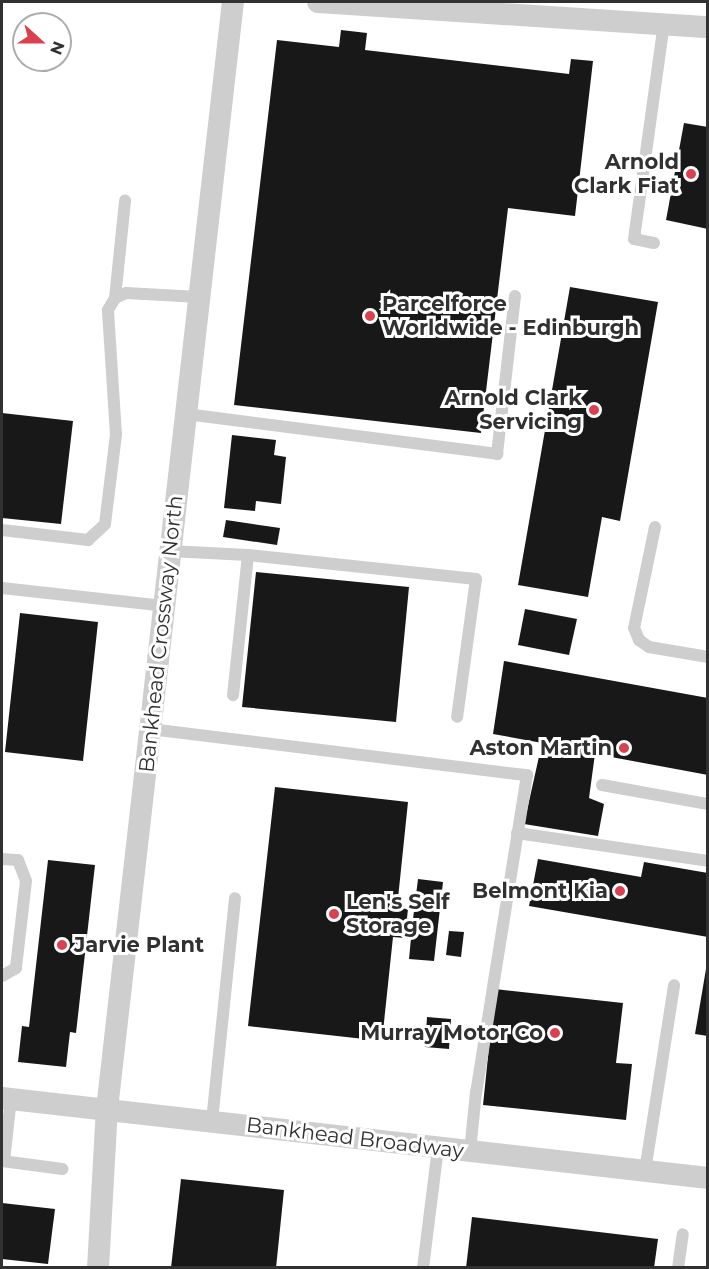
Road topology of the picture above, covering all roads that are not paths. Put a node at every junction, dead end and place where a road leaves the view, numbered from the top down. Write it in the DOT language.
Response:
graph roads {
  1 [pos="233,2"];
  2 [pos="318,2"];
  3 [pos="426,5"];
  4 [pos="664,24"];
  5 [pos="708,27"];
  6 [pos="125,201"];
  7 [pos="654,243"];
  8 [pos="515,296"];
  9 [pos="199,297"];
  10 [pos="115,298"];
  11 [pos="186,414"];
  12 [pos="655,527"];
  13 [pos="2,530"];
  14 [pos="170,551"];
  15 [pos="248,555"];
  16 [pos="2,588"];
  17 [pos="164,606"];
  18 [pos="708,657"];
  19 [pos="233,695"];
  20 [pos="457,717"];
  21 [pos="150,729"];
  22 [pos="602,785"];
  23 [pos="708,804"];
  24 [pos="517,833"];
  25 [pos="2,859"];
  26 [pos="708,861"];
  27 [pos="235,898"];
  28 [pos="2,976"];
  29 [pos="674,986"];
  30 [pos="6,1099"];
  31 [pos="107,1109"];
  32 [pos="212,1121"];
  33 [pos="438,1147"];
  34 [pos="470,1151"];
  35 [pos="3,1161"];
  36 [pos="62,1169"];
  37 [pos="645,1171"];
  38 [pos="708,1178"];
  39 [pos="682,1234"];
  40 [pos="98,1268"];
  41 [pos="423,1268"];
  42 [pos="678,1268"];
  1 -- 9 [label="street, Bankhead Crossway North"];
  2 -- 3 [label="street"];
  3 -- 4 [label="street"];
  4 -- 5 [label="street"];
  4 -- 7 [label="lane"];
  6 -- 10 [label="lane"];
  8 -- 11 [label="lane"];
  9 -- 10 [label="lane"];
  9 -- 11 [label="street, Bankhead Crossway North"];
  10 -- 13 [label="lane"];
  11 -- 14 [label="street, Bankhead Crossway North"];
  12 -- 18 [label="lane"];
  14 -- 15 [label="lane"];
  14 -- 17 [label="street, Bankhead Crossway North"];
  15 -- 19 [label="lane"];
  15 -- 20 [label="lane"];
  16 -- 17 [label="lane"];
  17 -- 21 [label="street, Bankhead Crossway North"];
  21 -- 24 [label="lane"];
  21 -- 31 [label="street, Bankhead Crossway North"];
  22 -- 23 [label="lane"];
  24 -- 26 [label="lane"];
  24 -- 34 [label="lane"];
  25 -- 28 [label="lane"];
  27 -- 32 [label="lane"];
  29 -- 37 [label="lane"];
  30 -- 31 [label="street, Bankhead Broadway"];
  30 -- 35 [label="lane"];
  31 -- 32 [label="street, Bankhead Broadway"];
  31 -- 40 [label="street, Bankhead Crossway North"];
  32 -- 33 [label="street, Bankhead Broadway"];
  33 -- 34 [label="street, Bankhead Broadway"];
  33 -- 41 [label="lane"];
  34 -- 37 [label="street, Bankhead Broadway"];
  35 -- 36 [label="lane"];
  37 -- 38 [label="street, Bankhead Broadway"];
  39 -- 42 [label="lane"];
}
